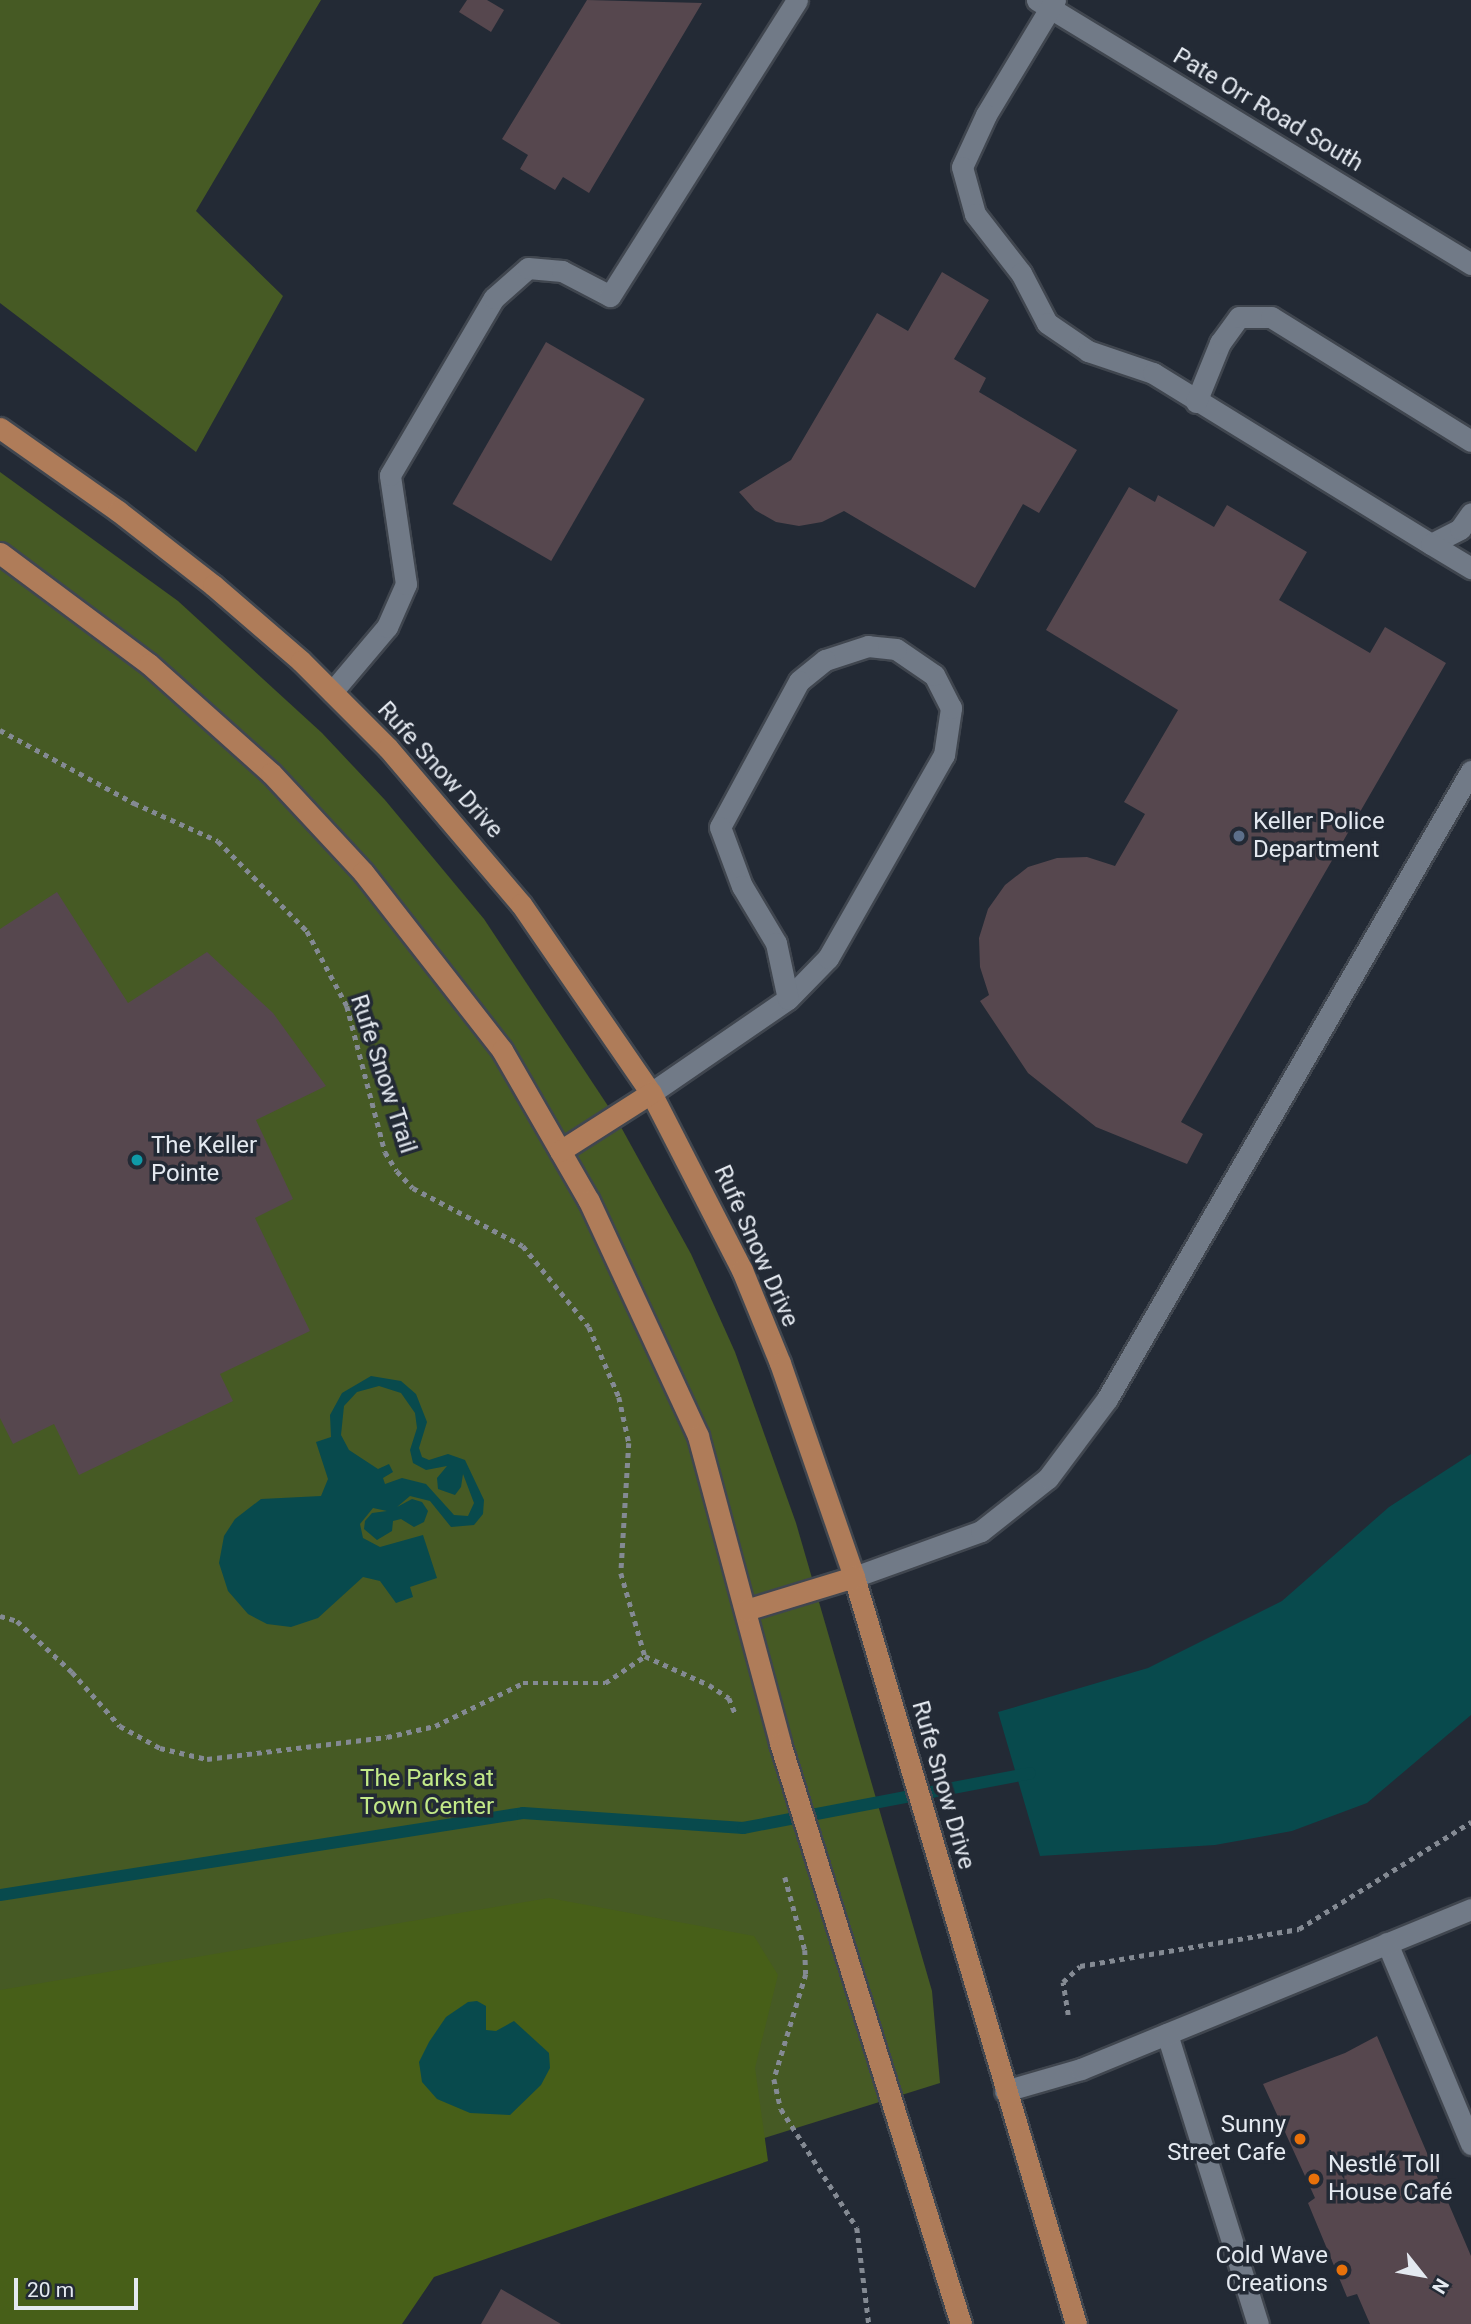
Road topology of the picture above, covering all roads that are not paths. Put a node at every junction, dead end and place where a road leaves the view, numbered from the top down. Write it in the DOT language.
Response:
graph roads {
  1 [pos="797,0"];
  2 [pos="1048,3"];
  3 [pos="1471,264"];
  4 [pos="1196,402"];
  5 [pos="0,428"];
  6 [pos="1471,441"];
  7 [pos="1471,513"];
  8 [pos="1431,544"];
  9 [pos="0,553"];
  10 [pos="1471,568"];
  11 [pos="331,692"];
  12 [pos="1471,771"];
  13 [pos="788,999"];
  14 [pos="651,1093"];
  15 [pos="560,1151"];
  16 [pos="854,1577"];
  17 [pos="746,1610"];
  18 [pos="1471,1909"];
  19 [pos="1387,1943"];
  20 [pos="1167,2034"];
  21 [pos="1005,2091"];
  22 [pos="1471,2144"];
  23 [pos="961,2324"];
  24 [pos="1076,2324"];
  25 [pos="1258,2324"];
  1 -- 11 [label="street"];
  2 -- 3 [label="street, Pate Orr Road South"];
  2 -- 4 [label="street"];
  4 -- 6 [label="street"];
  4 -- 8 [label="street"];
  5 -- 11 [label="main road, Rufe Snow Drive"];
  7 -- 8 [label="street"];
  8 -- 10 [label="street"];
  9 -- 15 [label="main road"];
  11 -- 14 [label="main road, Rufe Snow Drive"];
  12 -- 16 [label="street"];
  13 -- 13 [label="street"];
  13 -- 14 [label="street"];
  14 -- 15 [label="main road"];
  14 -- 16 [label="main road, Rufe Snow Drive"];
  15 -- 17 [label="main road"];
  16 -- 17 [label="main road"];
  16 -- 21 [label="main road, Rufe Snow Drive"];
  17 -- 23 [label="main road"];
  18 -- 19 [label="street"];
  19 -- 20 [label="street"];
  19 -- 22 [label="street"];
  20 -- 21 [label="street"];
  20 -- 25 [label="street"];
  21 -- 24 [label="main road, Rufe Snow Drive"];
}
